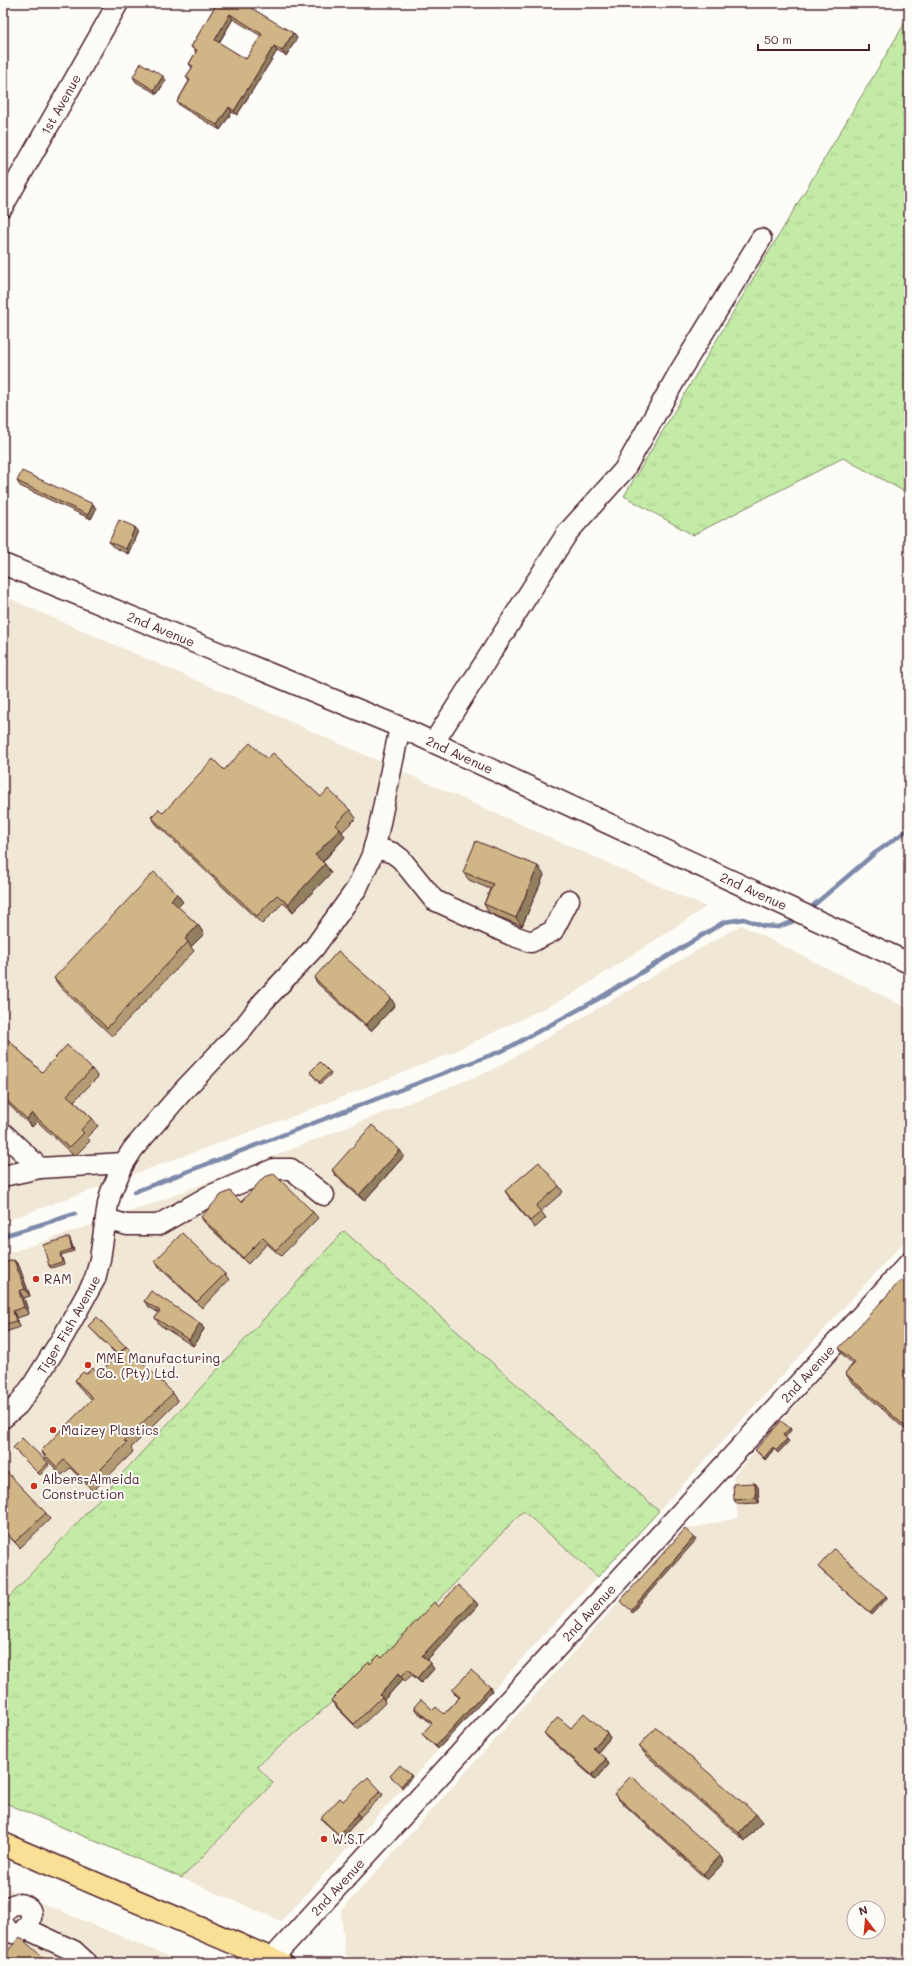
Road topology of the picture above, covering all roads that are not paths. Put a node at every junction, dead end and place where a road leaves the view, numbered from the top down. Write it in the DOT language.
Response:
graph roads {
  1 [pos="118,3"];
  2 [pos="3,206"];
  3 [pos="761,239"];
  4 [pos="3,564"];
  5 [pos="400,727"];
  6 [pos="434,742"];
  7 [pos="374,847"];
  8 [pos="569,900"];
  9 [pos="909,963"];
  10 [pos="3,1133"];
  11 [pos="40,1168"];
  12 [pos="121,1171"];
  13 [pos="3,1176"];
  14 [pos="324,1195"];
  15 [pos="106,1219"];
  16 [pos="909,1263"];
  17 [pos="3,1418"];
  18 [pos="3,1844"];
  19 [pos="3,1914"];
  20 [pos="3,1922"];
  21 [pos="27,1929"];
  22 [pos="274,1962"];
  23 [pos="87,1963"];
  1 -- 2 [label="street, 1st Avenue"];
  3 -- 6 [label="street"];
  4 -- 5 [label="street, 2nd Avenue"];
  5 -- 6 [label="street, 2nd Avenue"];
  5 -- 7 [label="street, Tiger Fish Avenue"];
  6 -- 9 [label="street, 2nd Avenue"];
  7 -- 8 [label="street"];
  7 -- 12 [label="street, Tiger Fish Avenue"];
  10 -- 11 [label="street"];
  11 -- 12 [label="street"];
  11 -- 13 [label="street"];
  12 -- 15 [label="street, Tiger Fish Avenue"];
  14 -- 15 [label="street"];
  15 -- 17 [label="street, Tiger Fish Avenue"];
  16 -- 22 [label="street, 2nd Avenue"];
  18 -- 22 [label="main road"];
  19 -- 21 [label="street"];
  20 -- 21 [label="street"];
  21 -- 23 [label="street"];
}
